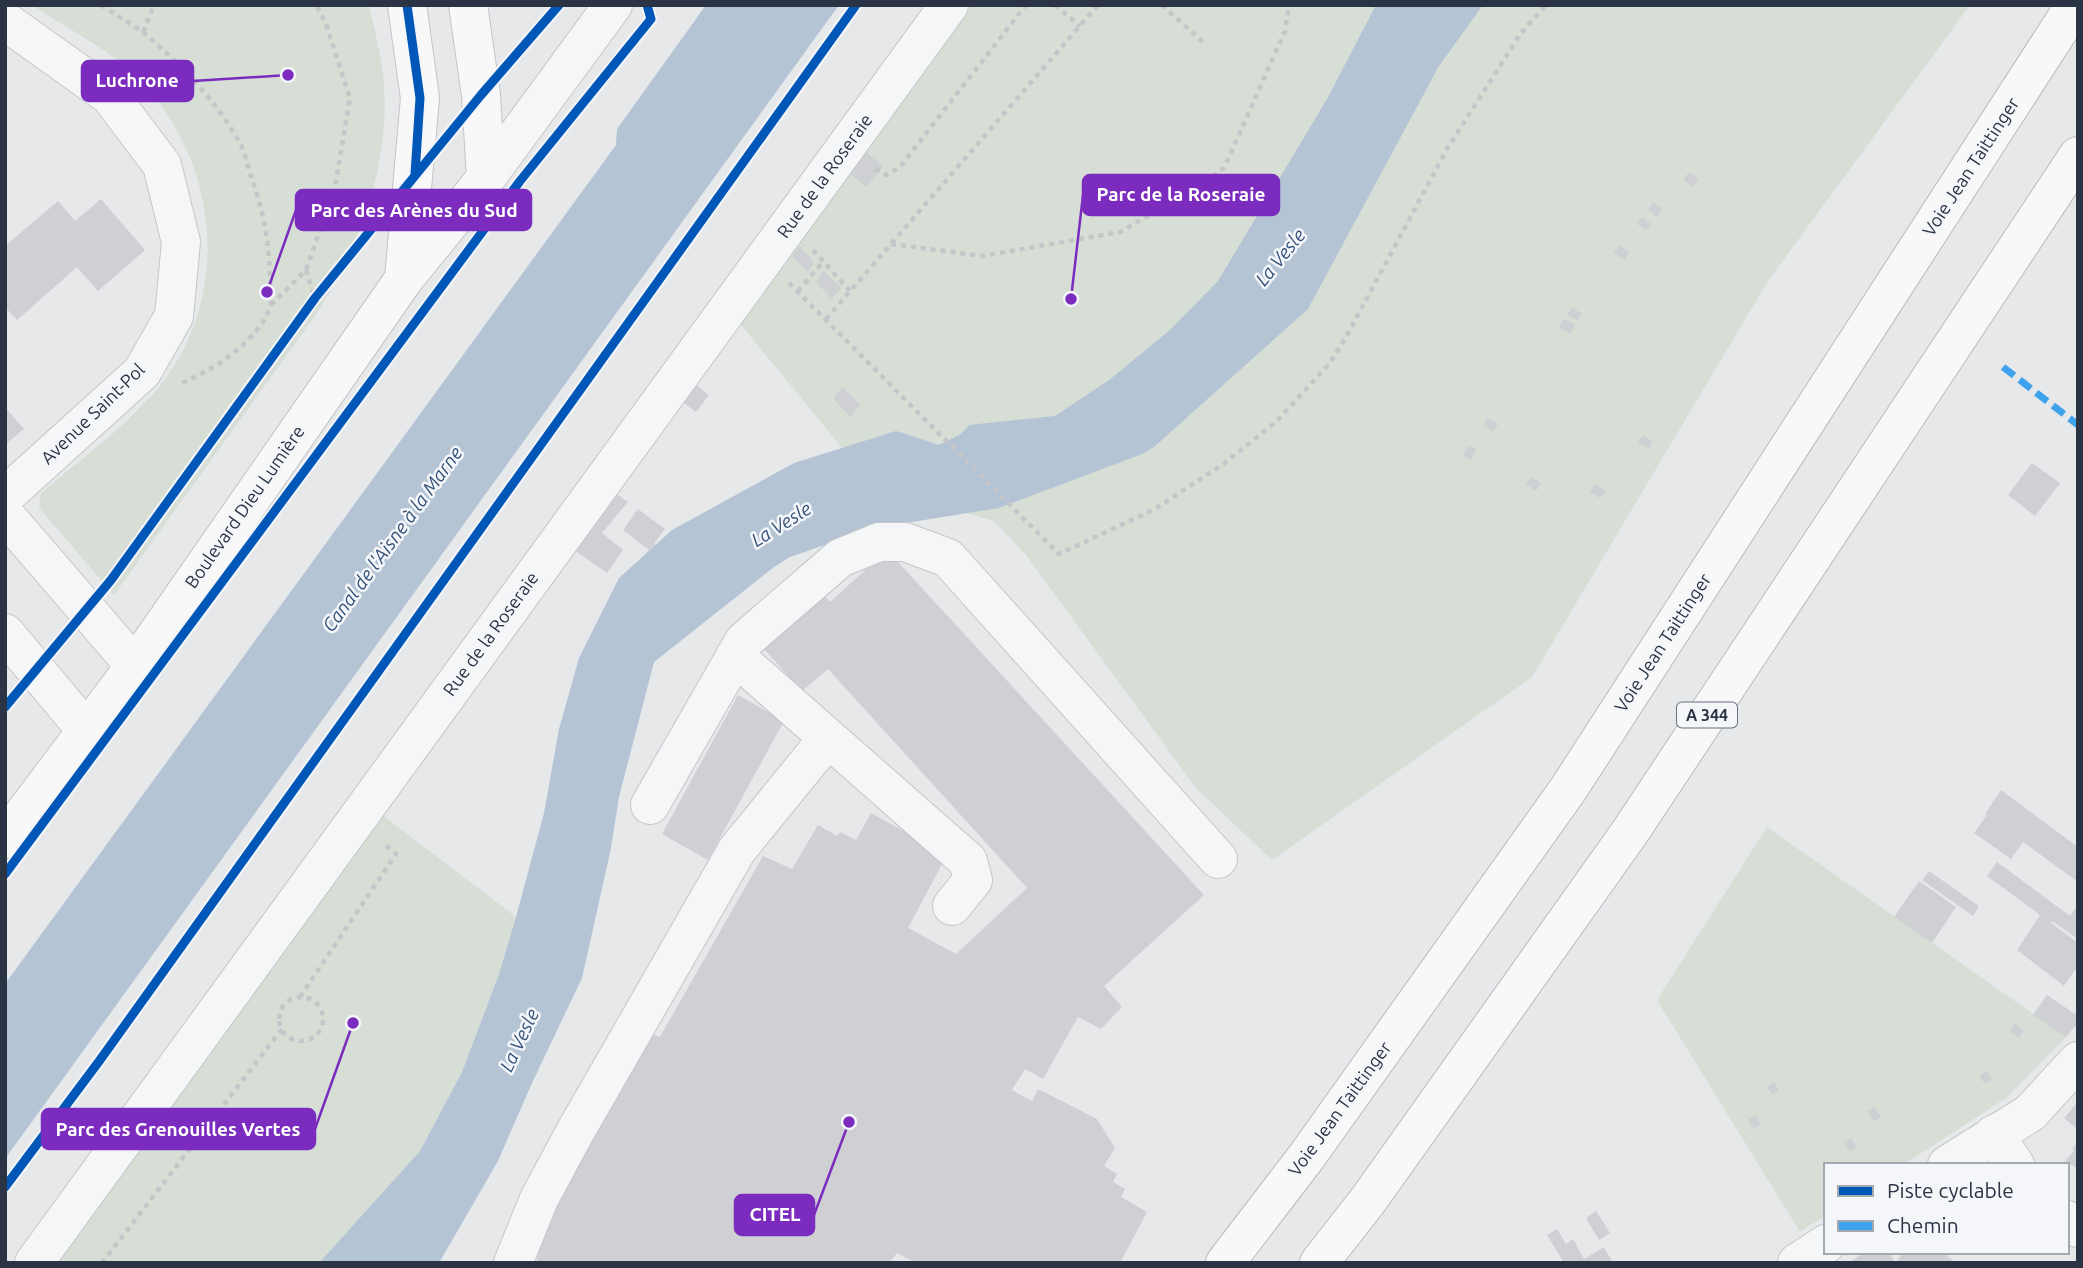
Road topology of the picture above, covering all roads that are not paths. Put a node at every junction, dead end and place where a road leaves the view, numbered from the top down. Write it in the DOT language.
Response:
graph roads {
  1 [pos="407,5"];
  2 [pos="468,5"];
  3 [pos="613,5"];
  4 [pos="949,5"];
  5 [pos="2075,5"];
  6 [pos="5,21"];
  7 [pos="2078,156"];
  8 [pos="486,177"];
  9 [pos="404,279"];
  10 [pos="5,496"];
  11 [pos="5,516"];
  12 [pos="5,633"];
  13 [pos="735,656"];
  14 [pos="135,666"];
  15 [pos="86,730"];
  16 [pos="828,738"];
  17 [pos="650,806"];
  18 [pos="5,839"];
  19 [pos="1218,859"];
  20 [pos="952,906"];
  21 [pos="2078,1061"];
  22 [pos="1994,1134"];
  23 [pos="1950,1163"];
  24 [pos="2014,1163"];
  25 [pos="1824,1245"];
  26 [pos="34,1263"];
  27 [pos="513,1263"];
  28 [pos="1225,1263"];
  29 [pos="1319,1263"];
  30 [pos="1797,1263"];
  1 -- 9 [label="main road"];
  2 -- 8 [label="main road"];
  3 -- 8 [label="street"];
  4 -- 26 [label="street, Rue de la Roseraie"];
  5 -- 28 [label="main road, Voie Jean Taittinger"];
  6 -- 10 [label="street, Avenue Saint-Pol"];
  7 -- 29 [label="main road, A 344"];
  8 -- 9 [label="main road, Boulevard Dieu Lumière"];
  9 -- 14 [label="main road, Boulevard Dieu Lumière"];
  11 -- 14 [label="street"];
  12 -- 15 [label="street"];
  13 -- 16 [label="street"];
  13 -- 17 [label="street"];
  13 -- 19 [label="street"];
  14 -- 15 [label="main road, Boulevard Dieu Lumière"];
  15 -- 18 [label="main road, Boulevard Dieu Lumière"];
  16 -- 20 [label="street"];
  16 -- 27 [label="street"];
  21 -- 22 [label="street"];
  22 -- 23 [label="street"];
  22 -- 24 [label="street"];
  25 -- 30 [label="street"];
}
